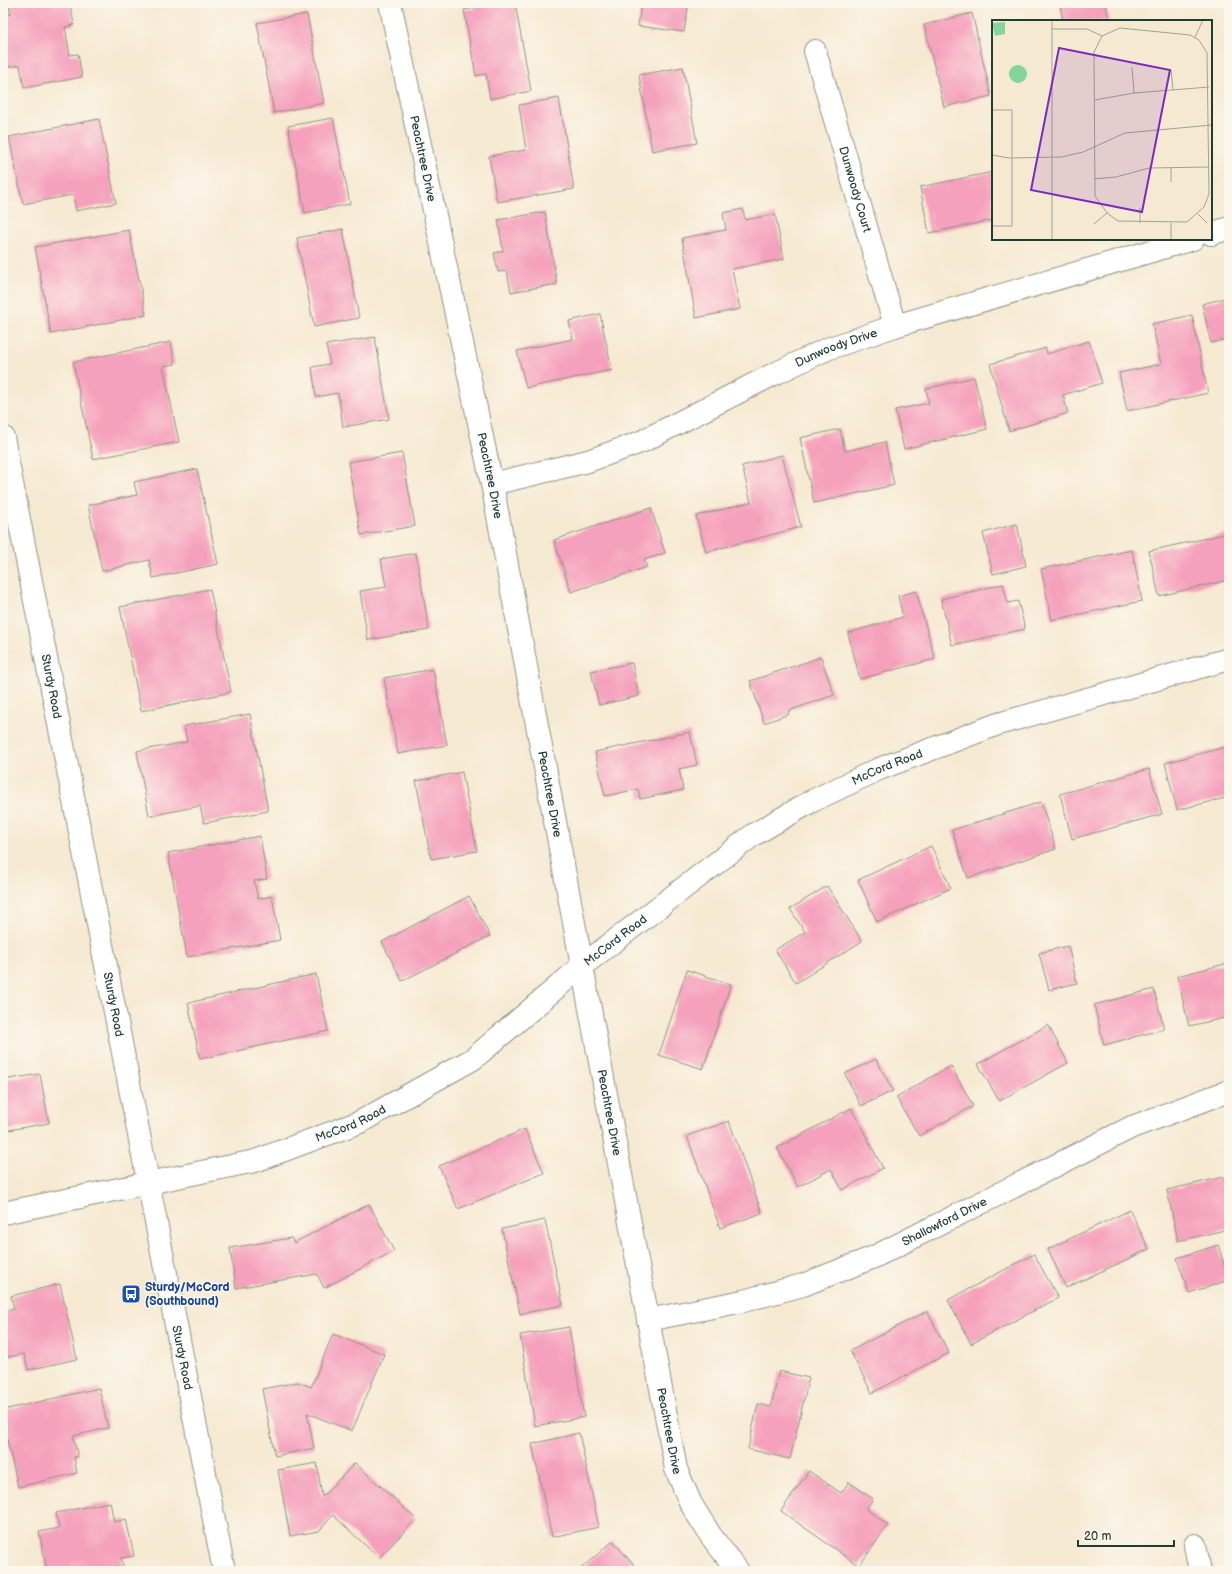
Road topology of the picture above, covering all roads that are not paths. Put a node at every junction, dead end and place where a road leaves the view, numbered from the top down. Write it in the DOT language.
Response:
graph roads {
  1 [pos="390,3"];
  2 [pos="816,51"];
  3 [pos="1229,228"];
  4 [pos="1212,234"];
  5 [pos="1189,240"];
  6 [pos="895,326"];
  7 [pos="3,437"];
  8 [pos="492,484"];
  9 [pos="1229,659"];
  10 [pos="583,966"];
  11 [pos="1229,1091"];
  12 [pos="148,1183"];
  13 [pos="3,1213"];
  14 [pos="648,1320"];
  15 [pos="1195,1545"];
  16 [pos="224,1571"];
  17 [pos="738,1571"];
  18 [pos="1200,1571"];
  1 -- 8 [label="street, Peachtree Drive"];
  2 -- 6 [label="street, Dunwoody Court"];
  3 -- 4 [label="street"];
  5 -- 6 [label="street, Dunwoody Drive"];
  6 -- 8 [label="street, Dunwoody Drive"];
  7 -- 12 [label="street, Sturdy Road"];
  8 -- 10 [label="street, Peachtree Drive"];
  9 -- 10 [label="street, McCord Road"];
  10 -- 12 [label="street, McCord Road"];
  10 -- 14 [label="street, Peachtree Drive"];
  11 -- 14 [label="street, Shallowford Drive"];
  12 -- 13 [label="street, McCord Road"];
  12 -- 16 [label="street, Sturdy Road"];
  14 -- 17 [label="street, Peachtree Drive"];
  15 -- 18 [label="street"];
}
